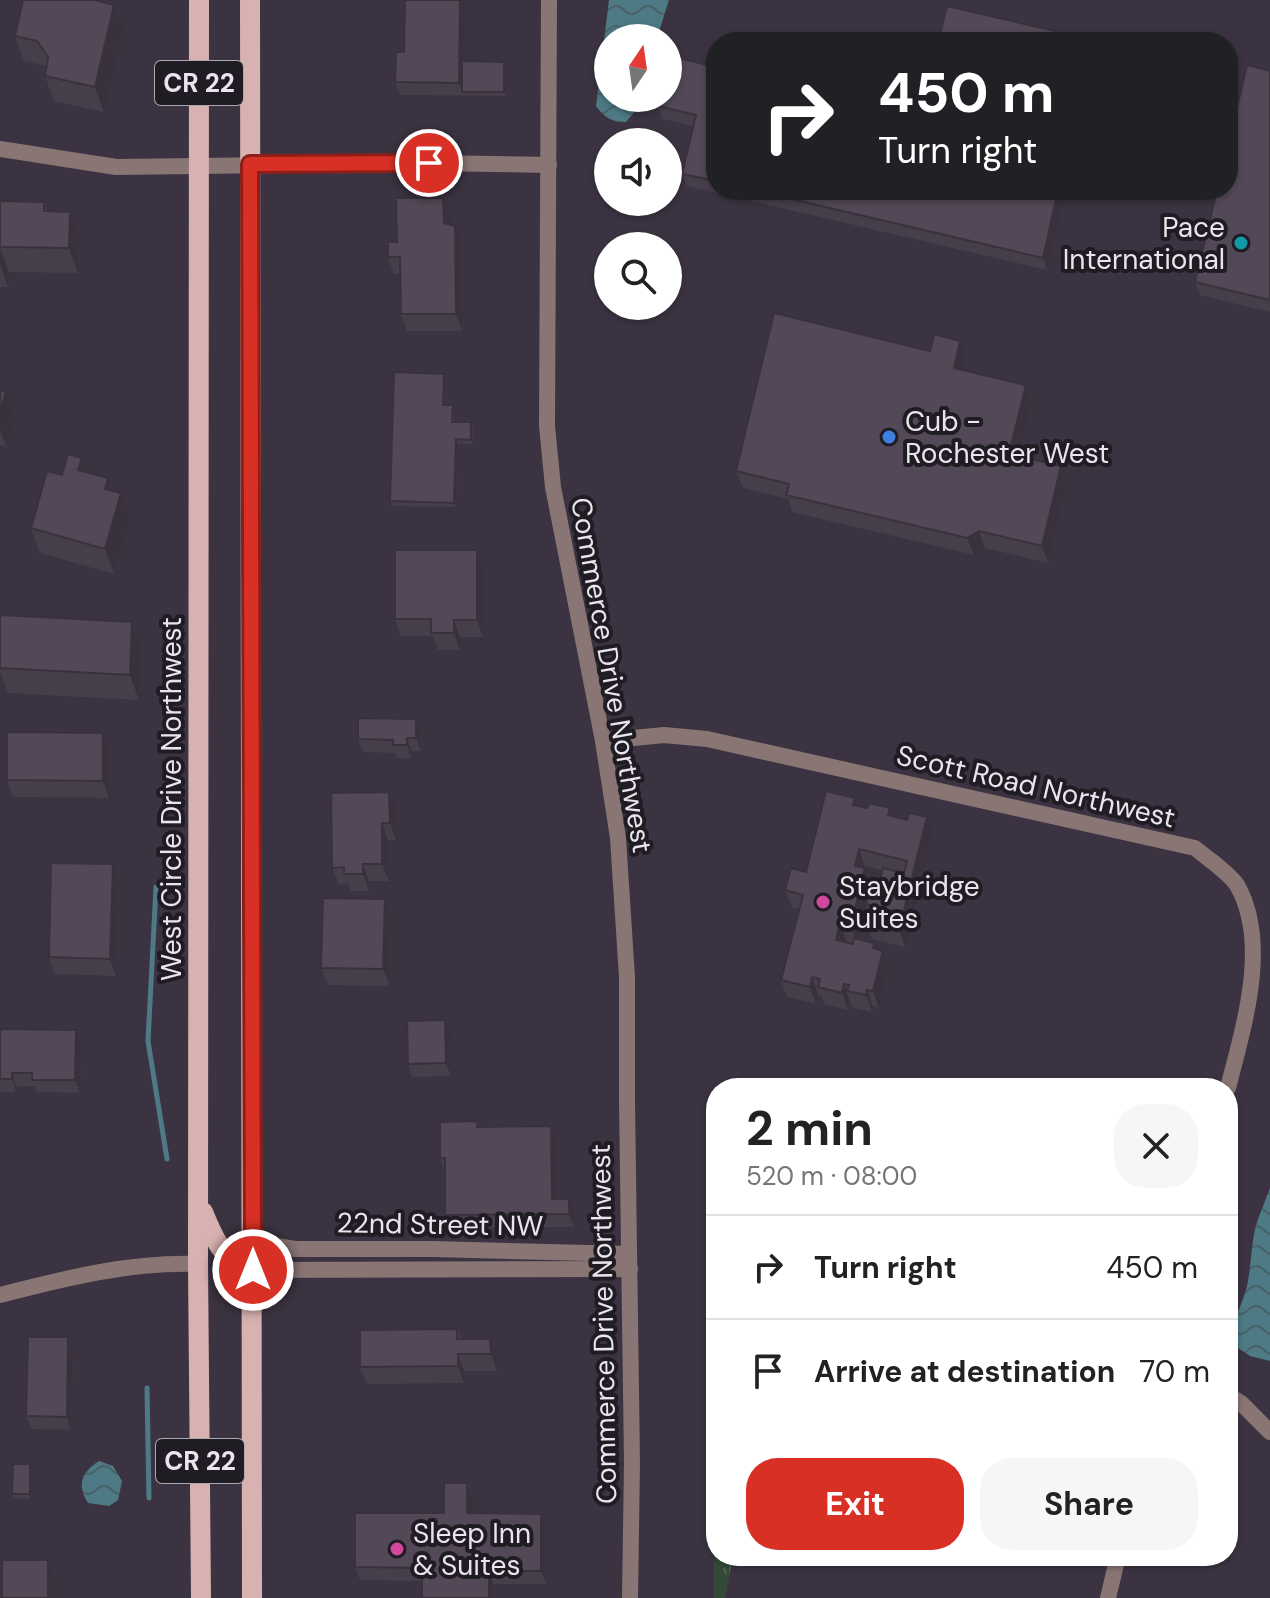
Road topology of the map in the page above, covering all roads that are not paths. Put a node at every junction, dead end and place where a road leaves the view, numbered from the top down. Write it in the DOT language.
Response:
graph roads {
  1 [pos="199,0"];
  2 [pos="250,0"];
  3 [pos="549,0"];
  4 [pos="0,149"];
  5 [pos="250,164"];
  6 [pos="549,165"];
  7 [pos="199,167"];
  8 [pos="603,741"];
  9 [pos="1231,1078"];
  10 [pos="199,1201"];
  11 [pos="253,1234"];
  12 [pos="629,1261"];
  13 [pos="198,1264"];
  14 [pos="253,1270"];
  15 [pos="0,1295"];
  16 [pos="1238,1401"];
  17 [pos="1270,1432"];
  18 [pos="1116,1566"];
  19 [pos="201,1598"];
  20 [pos="252,1598"];
  21 [pos="630,1598"];
  22 [pos="1108,1598"];
  1 -- 7 [label="main road, West Circle Drive Northwest / CR 22"];
  2 -- 5 [label="main road, CR 22"];
  3 -- 6 [label="street, Commerce Drive Northwest"];
  4 -- 7 [label="street"];
  5 -- 6 [label="street"];
  5 -- 7 [label="street"];
  5 -- 11 [label="main road, CR 22"];
  6 -- 8 [label="street, Commerce Drive Northwest"];
  7 -- 10 [label="main road, West Circle Drive Northwest / CR 22"];
  8 -- 9 [label="street, Scott Road Northwest"];
  8 -- 12 [label="street, Commerce Drive Northwest"];
  10 -- 13 [label="main road, West Circle Drive Northwest / CR 22"];
  10 -- 14 [label="main road"];
  11 -- 12 [label="street, 22nd Street NW"];
  11 -- 14 [label="main road, CR 22"];
  12 -- 14 [label="street, 22nd Street NW"];
  12 -- 21 [label="street, Commerce Drive Northwest"];
  13 -- 15 [label="street"];
  13 -- 19 [label="main road, West Circle Drive Northwest / CR 22"];
  14 -- 20 [label="main road, CR 22"];
  16 -- 17 [label="street"];
  18 -- 22 [label="street"];
}
